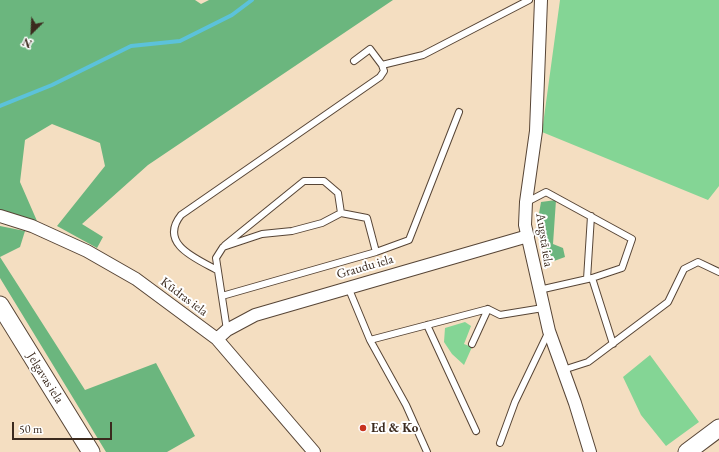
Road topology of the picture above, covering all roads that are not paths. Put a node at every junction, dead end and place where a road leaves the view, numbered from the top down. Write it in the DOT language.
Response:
graph roads {
  1 [pos="529,0"];
  2 [pos="541,0"];
  3 [pos="354,61"];
  4 [pos="382,65"];
  5 [pos="459,112"];
  6 [pos="526,202"];
  7 [pos="341,213"];
  8 [pos="0,216"];
  9 [pos="591,216"];
  10 [pos="528,236"];
  11 [pos="223,247"];
  12 [pos="376,252"];
  13 [pos="217,270"];
  14 [pos="719,272"];
  15 [pos="589,278"];
  16 [pos="348,287"];
  17 [pos="539,290"];
  18 [pos="222,296"];
  19 [pos="0,305"];
  20 [pos="543,308"];
  21 [pos="488,309"];
  22 [pos="427,325"];
  23 [pos="227,330"];
  24 [pos="549,331"];
  25 [pos="217,339"];
  26 [pos="370,340"];
  27 [pos="472,344"];
  28 [pos="613,344"];
  29 [pos="563,370"];
  30 [pos="719,428"];
  31 [pos="476,431"];
  32 [pos="500,443"];
  33 [pos="91,452"];
  34 [pos="314,452"];
  35 [pos="427,452"];
  36 [pos="590,452"];
  37 [pos="687,452"];
  1 -- 4 [label="lane"];
  2 -- 6 [label="street, Augstā iela"];
  3 -- 4 [label="lane"];
  4 -- 13 [label="lane"];
  5 -- 12 [label="lane"];
  6 -- 9 [label="lane"];
  6 -- 10 [label="street, Augstā iela"];
  7 -- 11 [label="lane"];
  7 -- 11 [label="lane"];
  7 -- 12 [label="lane"];
  8 -- 25 [label="street, Kūdras iela"];
  9 -- 15 [label="lane"];
  9 -- 15 [label="lane"];
  10 -- 16 [label="street, Graudu iela"];
  10 -- 17 [label="street, Augstā iela"];
  11 -- 13 [label="lane"];
  12 -- 18 [label="lane"];
  13 -- 18 [label="lane"];
  14 -- 28 [label="lane"];
  15 -- 17 [label="lane"];
  15 -- 28 [label="lane"];
  16 -- 23 [label="street, Graudu iela"];
  16 -- 26 [label="lane"];
  17 -- 20 [label="street, Augstā iela"];
  18 -- 23 [label="lane"];
  19 -- 33 [label="street, Jelgavas iela"];
  20 -- 21 [label="lane"];
  20 -- 24 [label="street, Augstā iela"];
  21 -- 22 [label="lane"];
  21 -- 27 [label="lane"];
  22 -- 26 [label="lane"];
  22 -- 31 [label="lane"];
  23 -- 25 [label="street, Graudu iela"];
  24 -- 29 [label="street, Augstā iela"];
  24 -- 32 [label="lane"];
  25 -- 34 [label="street, Kūdras iela"];
  26 -- 35 [label="lane"];
  28 -- 29 [label="lane"];
  29 -- 36 [label="street, Augstā iela"];
  30 -- 37 [label="street"];
}
